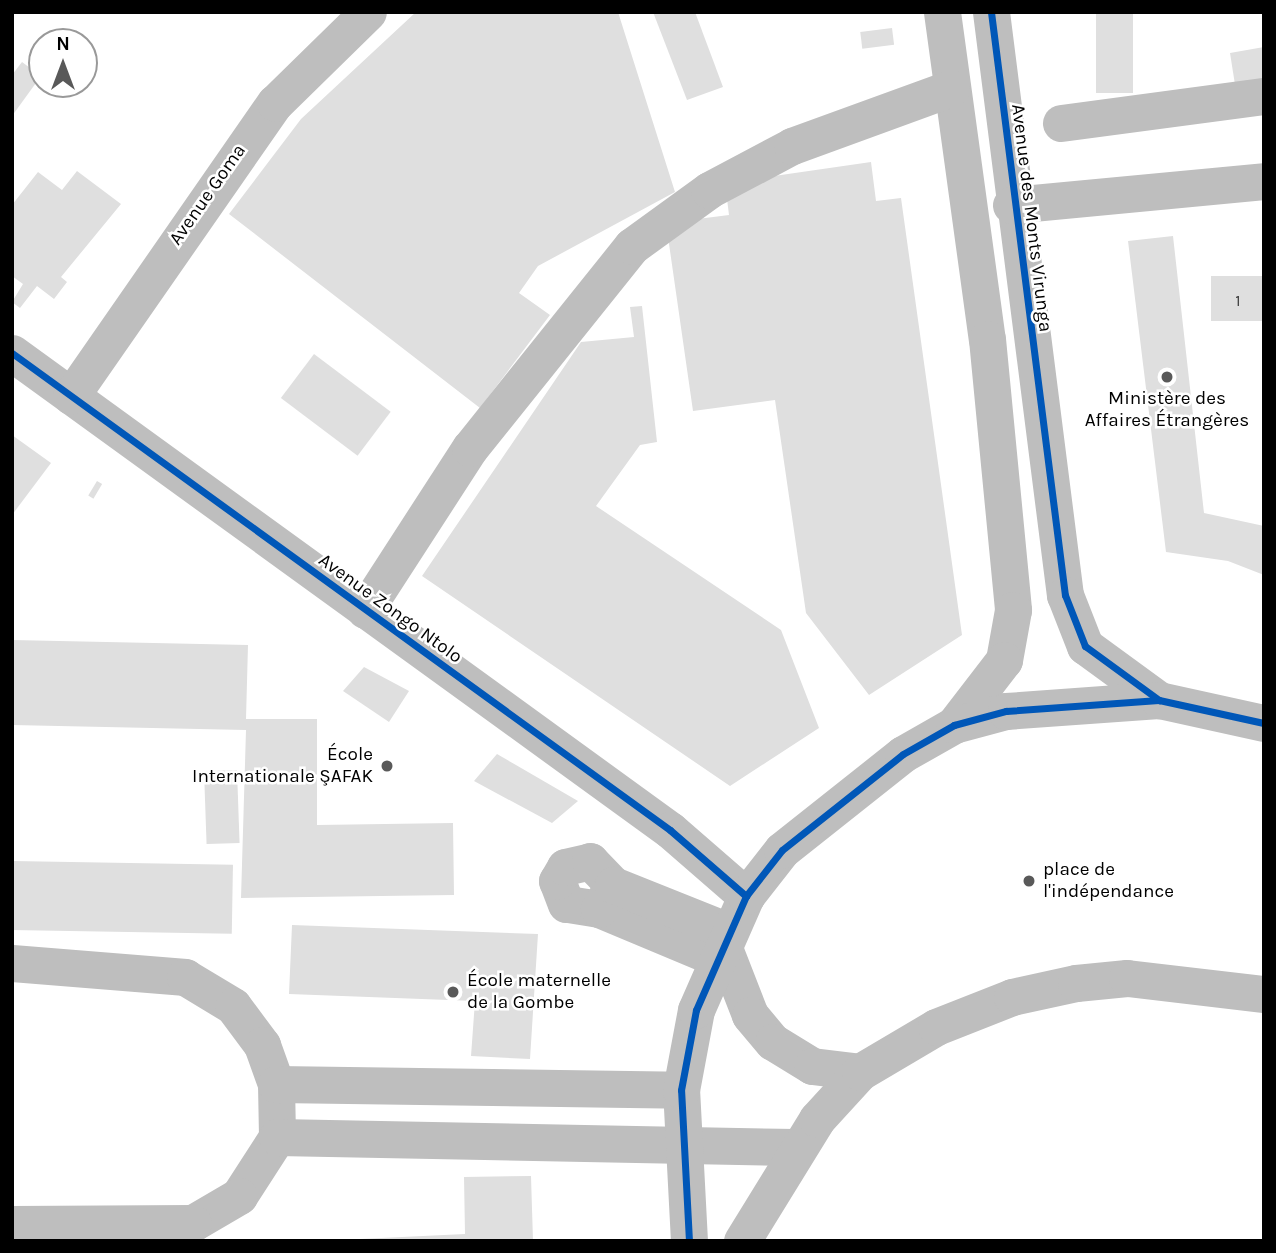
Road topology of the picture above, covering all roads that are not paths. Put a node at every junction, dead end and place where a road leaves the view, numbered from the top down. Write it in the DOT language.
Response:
graph roads {
  1 [pos="942,12"];
  2 [pos="991,12"];
  3 [pos="344,19"];
  4 [pos="951,88"];
  5 [pos="1264,96"];
  6 [pos="1061,123"];
  7 [pos="1264,181"];
  8 [pos="1011,205"];
  9 [pos="12,353"];
  10 [pos="71,396"];
  11 [pos="365,610"];
  12 [pos="1159,700"];
  13 [pos="1264,723"];
  14 [pos="954,726"];
  15 [pos="606,897"];
  16 [pos="746,897"];
  17 [pos="722,944"];
  18 [pos="12,963"];
  19 [pos="1264,994"];
  20 [pos="860,1072"];
  21 [pos="276,1084"];
  22 [pos="681,1090"];
  23 [pos="277,1137"];
  24 [pos="684,1145"];
  25 [pos="795,1147"];
  26 [pos="12,1224"];
  27 [pos="689,1241"];
  28 [pos="742,1241"];
  1 -- 4 [label="street"];
  2 -- 8 [label="street, Avenue des Monts Virunga"];
  3 -- 10 [label="street, Avenue Goma"];
  4 -- 11 [label="street"];
  4 -- 14 [label="street"];
  5 -- 6 [label="street"];
  7 -- 8 [label="street"];
  8 -- 12 [label="street, Avenue des Monts Virunga"];
  9 -- 10 [label="street, Avenue Zongo Ntolo"];
  10 -- 11 [label="street, Avenue Zongo Ntolo"];
  11 -- 16 [label="street, Avenue Zongo Ntolo"];
  12 -- 13 [label="street"];
  12 -- 14 [label="street"];
  14 -- 16 [label="street"];
  15 -- 17 [label="street"];
  16 -- 17 [label="street"];
  17 -- 20 [label="street"];
  17 -- 22 [label="street"];
  18 -- 21 [label="street"];
  19 -- 20 [label="street"];
  20 -- 25 [label="street"];
  21 -- 22 [label="street"];
  21 -- 23 [label="street"];
  22 -- 24 [label="street"];
  23 -- 24 [label="street"];
  23 -- 26 [label="street"];
  24 -- 25 [label="street"];
  24 -- 27 [label="street"];
  25 -- 28 [label="street"];
}
